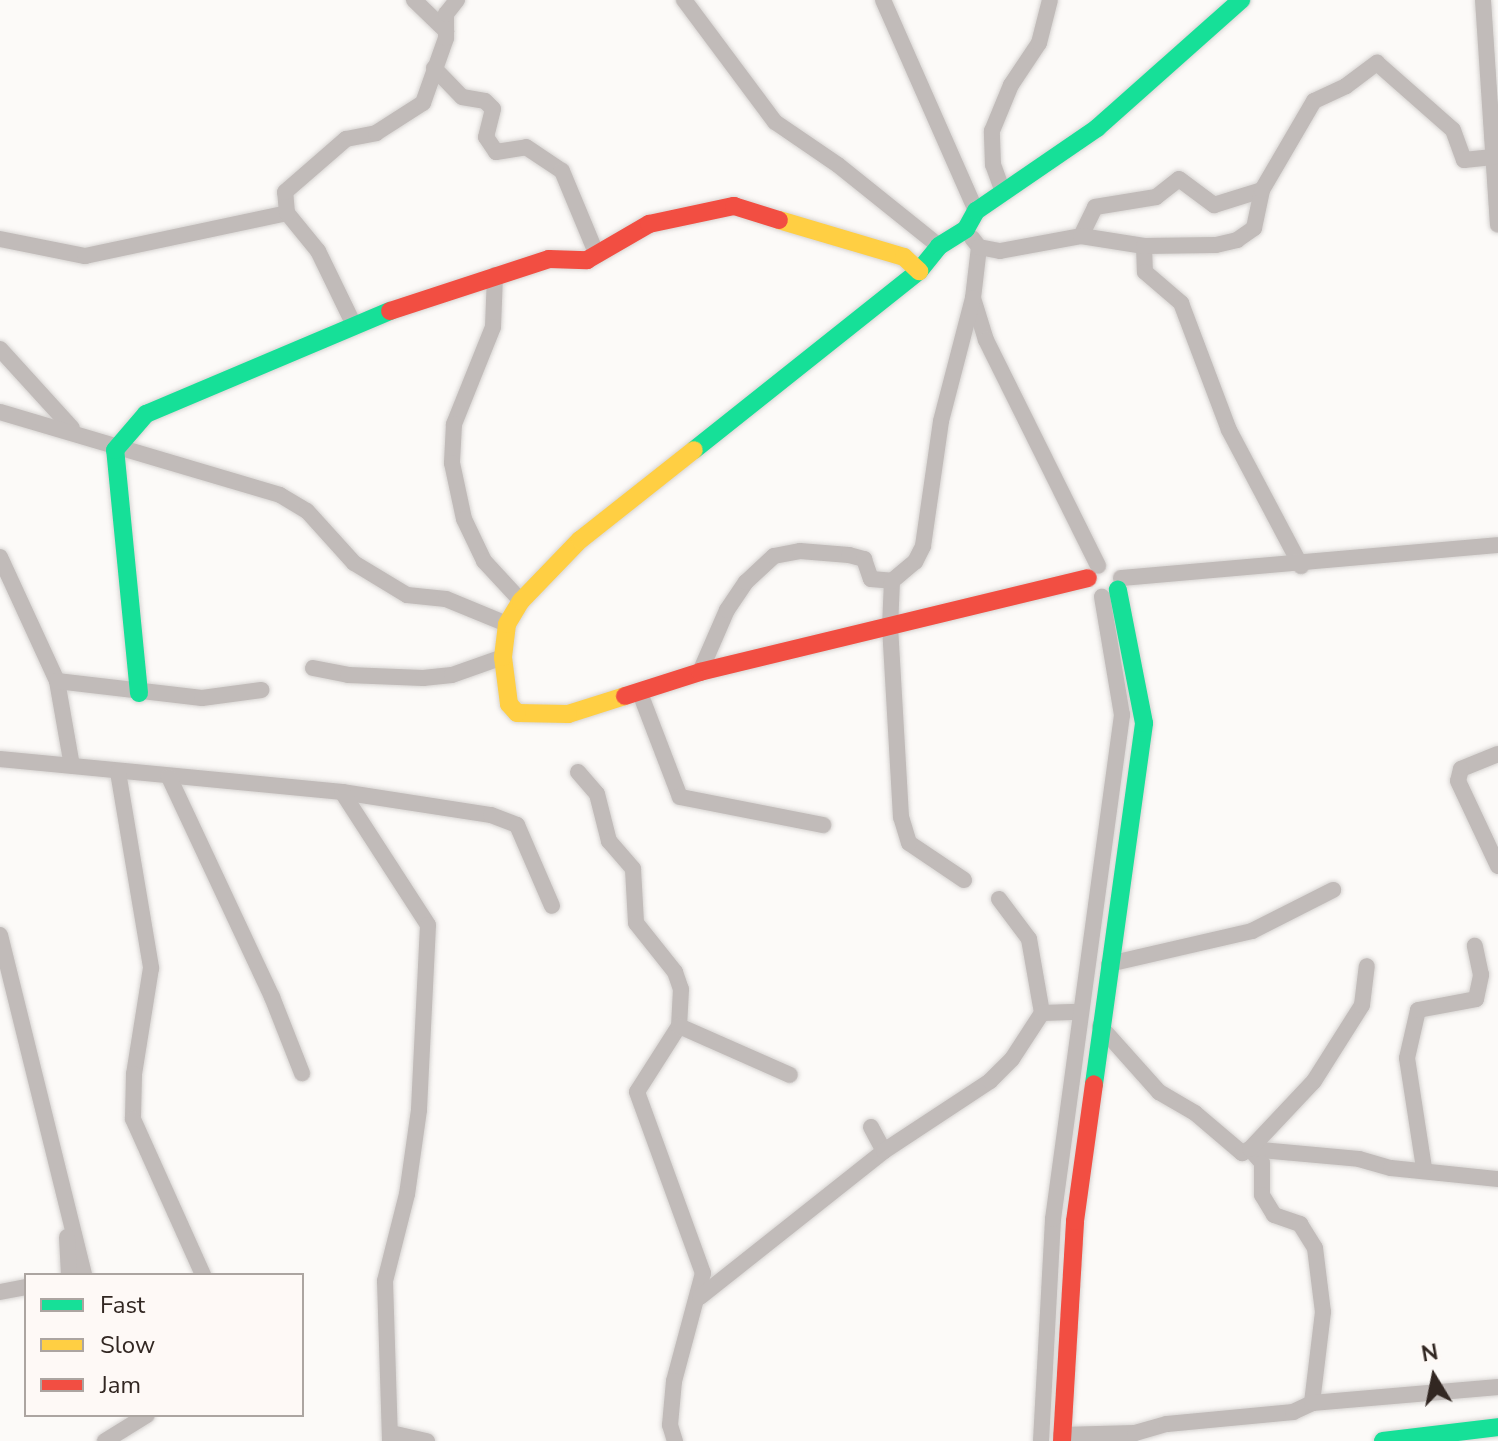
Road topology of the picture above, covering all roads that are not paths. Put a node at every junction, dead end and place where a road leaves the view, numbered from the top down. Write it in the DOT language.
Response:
graph roads {
  1 [pos="414,0"];
  2 [pos="457,0"];
  3 [pos="684,0"];
  4 [pos="883,0"];
  5 [pos="1050,0"];
  6 [pos="1241,0"];
  7 [pos="1483,0"];
  8 [pos="446,31"];
  9 [pos="434,68"];
  10 [pos="1493,157"];
  11 [pos="1262,190"];
  12 [pos="1003,192"];
  13 [pos="976,211"];
  14 [pos="287,213"];
  15 [pos="1498,225"];
  16 [pos="966,229"];
  17 [pos="1081,236"];
  18 [pos="0,239"];
  19 [pos="939,246"];
  20 [pos="1144,246"];
  21 [pos="979,247"];
  22 [pos="597,255"];
  23 [pos="919,271"];
  24 [pos="495,275"];
  25 [pos="973,298"];
  26 [pos="353,323"];
  27 [pos="0,349"];
  28 [pos="0,412"];
  29 [pos="79,435"];
  30 [pos="115,450"];
  31 [pos="1498,545"];
  32 [pos="0,557"];
  33 [pos="1301,566"];
  34 [pos="1093,572"];
  35 [pos="5,577"];
  36 [pos="892,581"];
  37 [pos="1113,588"];
  38 [pos="521,601"];
  39 [pos="507,624"];
  40 [pos="890,628"];
  41 [pos="503,657"];
  42 [pos="313,668"];
  43 [pos="700,672"];
  44 [pos="57,681"];
  45 [pos="261,690"];
  46 [pos="139,693"];
  47 [pos="640,693"];
  48 [pos="1498,754"];
  49 [pos="0,759"];
  50 [pos="72,766"];
  51 [pos="118,772"];
  52 [pos="578,772"];
  53 [pos="169,777"];
  54 [pos="342,792"];
  55 [pos="823,825"];
  56 [pos="1498,866"];
  57 [pos="964,880"];
  58 [pos="1333,890"];
  59 [pos="999,899"];
  60 [pos="552,906"];
  61 [pos="0,935"];
  62 [pos="1475,946"];
  63 [pos="1109,964"];
  64 [pos="1367,966"];
  65 [pos="19,1010"];
  66 [pos="1079,1012"];
  67 [pos="0,1013"];
  68 [pos="1042,1013"];
  69 [pos="679,1026"];
  70 [pos="1100,1026"];
  71 [pos="302,1073"];
  72 [pos="790,1075"];
  73 [pos="871,1127"];
  74 [pos="1250,1149"];
  75 [pos="884,1151"];
  76 [pos="1424,1168"];
  77 [pos="1498,1179"];
  78 [pos="65,1201"];
  79 [pos="69,1273"];
  80 [pos="83,1273"];
  81 [pos="202,1273"];
  82 [pos="24,1287"];
  83 [pos="0,1292"];
  84 [pos="700,1297"];
  85 [pos="1498,1387"];
  86 [pos="1312,1403"];
  87 [pos="123,1422"];
  88 [pos="1498,1427"];
  89 [pos="390,1437"];
  90 [pos="1061,1438"];
  91 [pos="105,1441"];
  92 [pos="427,1441"];
  93 [pos="675,1441"];
  94 [pos="1041,1441"];
  95 [pos="1383,1441"];
  1 -- 8 [label="street"];
  2 -- 8 [label="street"];
  3 -- 19 [label="street"];
  4 -- 13 [label="street"];
  5 -- 12 [label="street"];
  6 -- 12 [label="street"];
  7 -- 10 [label="street"];
  8 -- 9 [label="street"];
  9 -- 14 [label="street"];
  9 -- 22 [label="street"];
  10 -- 11 [label="street"];
  10 -- 15 [label="street"];
  11 -- 17 [label="street"];
  11 -- 20 [label="street"];
  12 -- 13 [label="street"];
  13 -- 16 [label="street"];
  14 -- 18 [label="street"];
  14 -- 26 [label="street"];
  16 -- 19 [label="street"];
  16 -- 21 [label="street"];
  17 -- 20 [label="street"];
  17 -- 21 [label="street"];
  19 -- 23 [label="street"];
  20 -- 33 [label="street"];
  21 -- 25 [label="street"];
  22 -- 23 [label="street"];
  22 -- 24 [label="street"];
  23 -- 38 [label="street"];
  24 -- 26 [label="street"];
  24 -- 38 [label="street"];
  25 -- 34 [label="street"];
  25 -- 36 [label="street"];
  26 -- 30 [label="street"];
  27 -- 29 [label="street"];
  28 -- 29 [label="street"];
  29 -- 30 [label="street"];
  30 -- 39 [label="street"];
  30 -- 46 [label="street"];
  31 -- 33 [label="street"];
  32 -- 35 [label="street"];
  33 -- 37 [label="street"];
  34 -- 37 [label="street"];
  34 -- 37 [label="street"];
  34 -- 40 [label="street"];
  35 -- 44 [label="street"];
  36 -- 40 [label="street"];
  36 -- 43 [label="street"];
  37 -- 63 [label="street"];
  37 -- 66 [label="street"];
  38 -- 39 [label="street"];
  39 -- 41 [label="street"];
  40 -- 43 [label="street"];
  40 -- 57 [label="street"];
  41 -- 42 [label="street"];
  41 -- 47 [label="street"];
  43 -- 47 [label="street"];
  44 -- 46 [label="street"];
  44 -- 50 [label="street"];
  45 -- 46 [label="street"];
  47 -- 55 [label="street"];
  48 -- 56 [label="street"];
  49 -- 50 [label="street"];
  50 -- 51 [label="street"];
  51 -- 53 [label="street"];
  51 -- 81 [label="street"];
  52 -- 69 [label="street"];
  53 -- 54 [label="street"];
  53 -- 71 [label="street"];
  54 -- 60 [label="street"];
  54 -- 89 [label="street"];
  58 -- 63 [label="street"];
  59 -- 68 [label="street"];
  61 -- 65 [label="street"];
  62 -- 76 [label="street"];
  63 -- 70 [label="street"];
  64 -- 74 [label="street"];
  65 -- 67 [label="street"];
  65 -- 78 [label="street"];
  66 -- 68 [label="street"];
  66 -- 94 [label="street"];
  68 -- 75 [label="street"];
  69 -- 72 [label="street"];
  69 -- 84 [label="street"];
  70 -- 74 [label="street"];
  70 -- 90 [label="street"];
  73 -- 75 [label="street"];
  74 -- 76 [label="street"];
  74 -- 86 [label="street"];
  75 -- 84 [label="street"];
  76 -- 77 [label="street"];
  78 -- 79 [label="street"];
  78 -- 80 [label="street"];
  82 -- 83 [label="street"];
  84 -- 93 [label="street"];
  85 -- 86 [label="street"];
  86 -- 90 [label="street"];
  87 -- 91 [label="street"];
  88 -- 95 [label="street"];
  89 -- 92 [label="street"];
}
